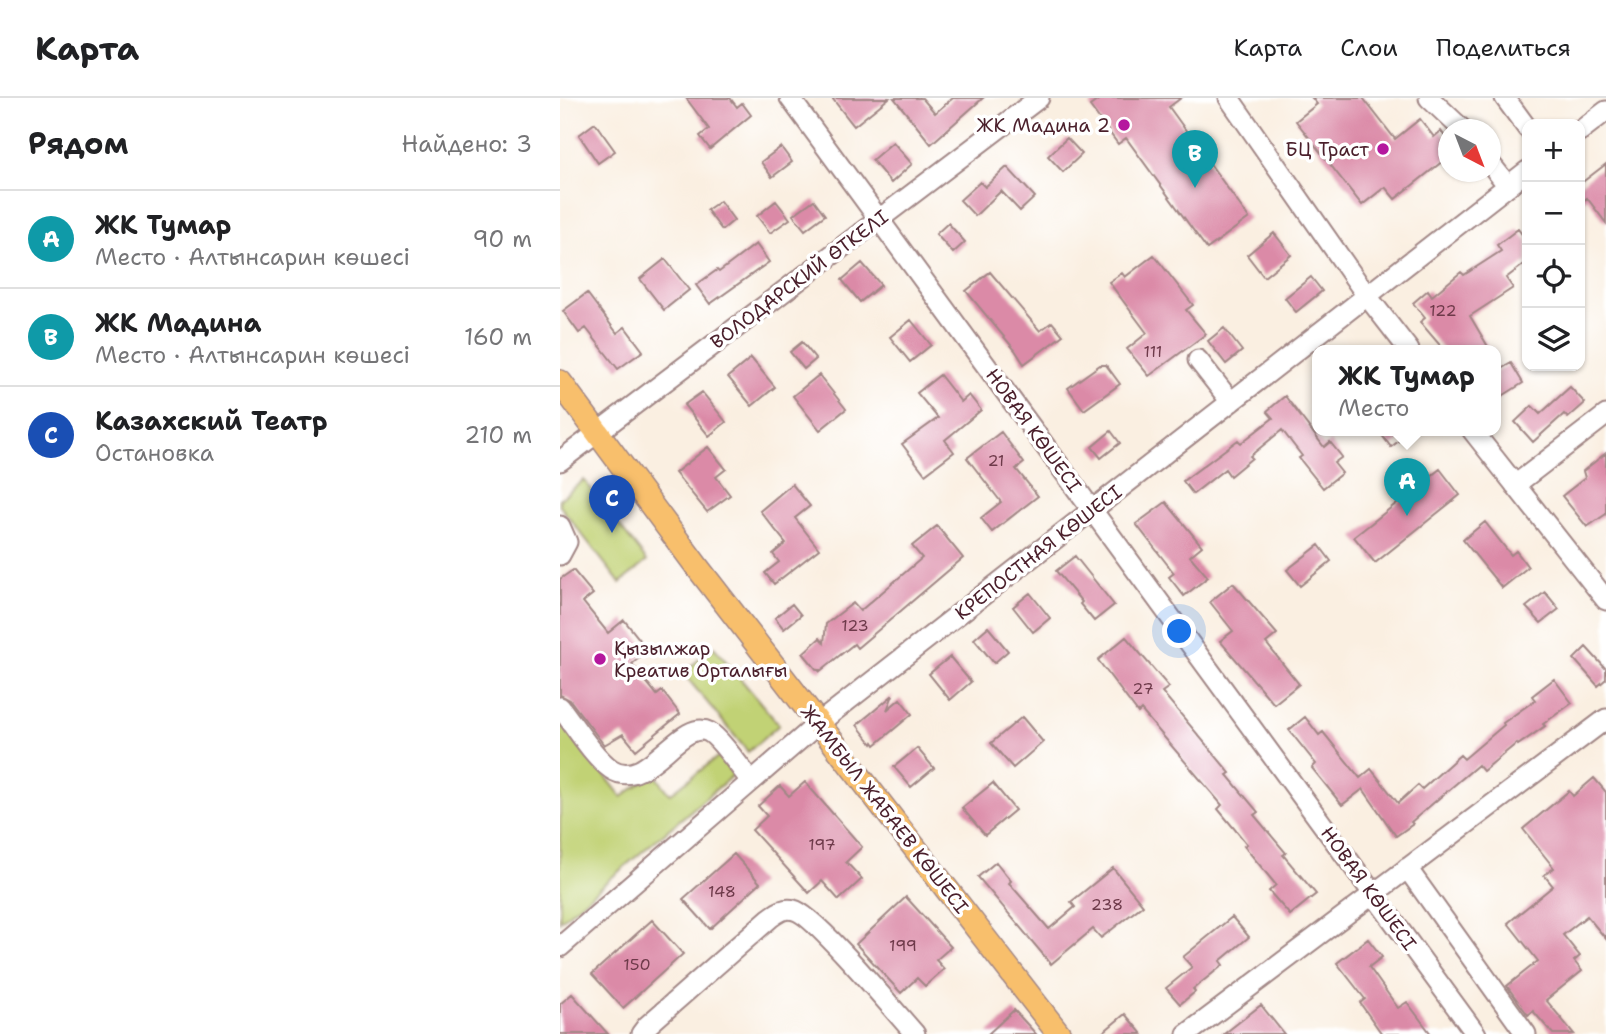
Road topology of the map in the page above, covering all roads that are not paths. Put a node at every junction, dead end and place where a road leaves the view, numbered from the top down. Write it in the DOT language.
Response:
graph roads {
  1 [pos="790,98"];
  2 [pos="1039,98"];
  3 [pos="1228,98"];
  4 [pos="1429,98"];
  5 [pos="1505,98"];
  6 [pos="1606,111"];
  7 [pos="1451,119"];
  8 [pos="1522,121"];
  9 [pos="1585,127"];
  10 [pos="1522,175"];
  11 [pos="1501,177"];
  12 [pos="1508,186"];
  13 [pos="878,219"];
  14 [pos="1367,296"];
  15 [pos="1405,345"];
  16 [pos="1198,360"];
  17 [pos="560,382"];
  18 [pos="1231,402"];
  19 [pos="1606,415"];
  20 [pos="596,432"];
  21 [pos="1477,436"];
  22 [pos="560,461"];
  23 [pos="1515,485"];
  24 [pos="1093,510"];
  25 [pos="560,526"];
  26 [pos="560,555"];
  27 [pos="1606,600"];
  28 [pos="560,706"];
  29 [pos="1606,719"];
  30 [pos="818,723"];
  31 [pos="751,781"];
  32 [pos="1407,868"];
  33 [pos="1373,893"];
  34 [pos="560,947"];
  35 [pos="641,1034"];
  36 [pos="915,1034"];
  37 [pos="1059,1034"];
  38 [pos="1187,1034"];
  39 [pos="1476,1034"];
  40 [pos="1526,1034"];
  1 -- 13 [label="street, НОВАЯ КӨШЕСІ"];
  2 -- 13 [label="street, ВОЛОДАРСКИЙ ӨТКЕЛІ"];
  3 -- 14 [label="street"];
  4 -- 7 [label="street"];
  5 -- 8 [label="street"];
  6 -- 9 [label="street"];
  10 -- 12 [label="street, КРЕПОСТНАЯ КӨШЕСІ"];
  11 -- 12 [label="street"];
  12 -- 14 [label="street, КРЕПОСТНАЯ КӨШЕСІ"];
  13 -- 20 [label="street, ВОЛОДАРСКИЙ ӨТКЕЛІ"];
  13 -- 24 [label="street, НОВАЯ КӨШЕСІ"];
  14 -- 15 [label="street"];
  14 -- 18 [label="street, КРЕПОСТНАЯ КӨШЕСІ"];
  16 -- 18 [label="street"];
  17 -- 20 [label="main road, ЖАМБЫЛ ЖАБАЕВ КӨШЕСІ"];
  18 -- 24 [label="street, КРЕПОСТНАЯ КӨШЕСІ"];
  19 -- 23 [label="street"];
  20 -- 22 [label="street, ВОЛОДАРСКИЙ ӨТКЕЛІ"];
  20 -- 30 [label="main road, ЖАМБЫЛ ЖАБАЕВ КӨШЕСІ"];
  21 -- 23 [label="street"];
  23 -- 27 [label="street"];
  24 -- 30 [label="street, КРЕПОСТНАЯ КӨШЕСІ"];
  24 -- 33 [label="street, НОВАЯ КӨШЕСІ"];
  25 -- 26 [label="street"];
  28 -- 31 [label="street"];
  29 -- 32 [label="street"];
  30 -- 31 [label="street, КРЕПОСТНАЯ КӨШЕСІ"];
  30 -- 37 [label="main road, ЖАМБЫЛ ЖАБАЕВ КӨШЕСІ"];
  31 -- 34 [label="street, КРЕПОСТНАЯ КӨШЕСІ"];
  32 -- 33 [label="street"];
  32 -- 40 [label="street"];
  33 -- 38 [label="street"];
  33 -- 39 [label="street, НОВАЯ КӨШЕСІ"];
  35 -- 36 [label="street"];
}
